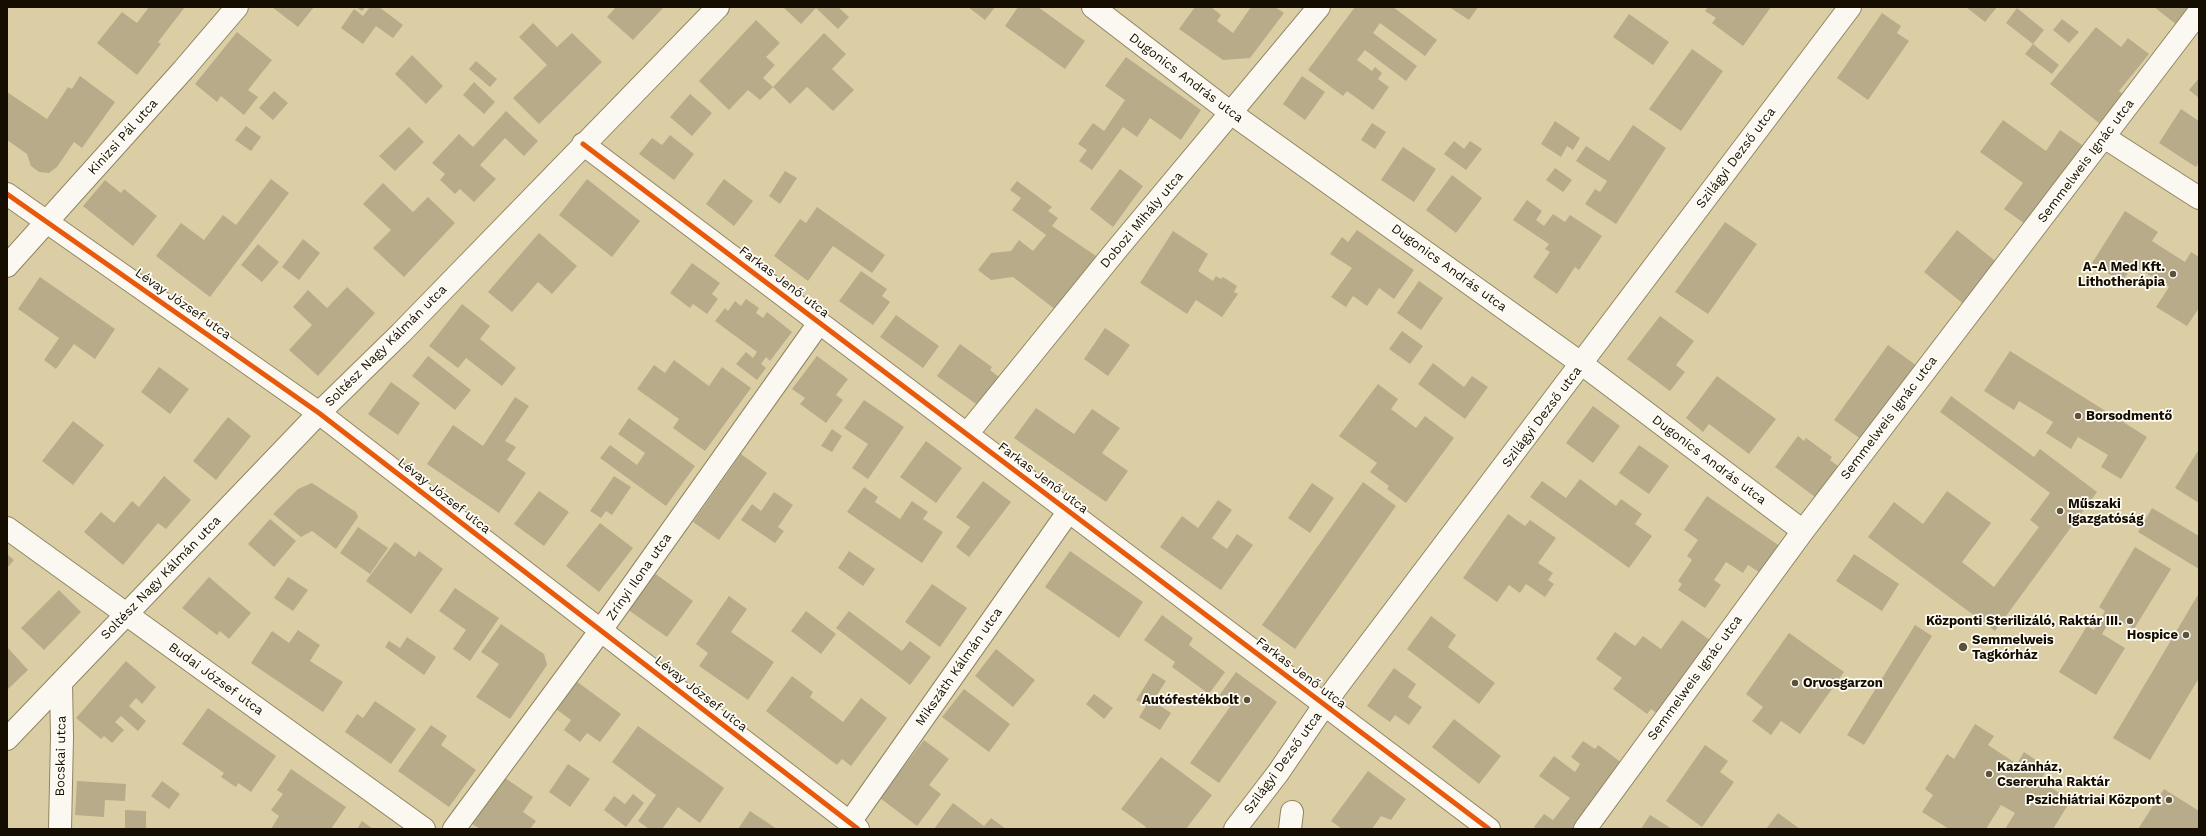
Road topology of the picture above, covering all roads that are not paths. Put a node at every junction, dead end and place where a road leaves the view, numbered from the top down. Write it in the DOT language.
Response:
graph roads {
  1 [pos="237,7"];
  2 [pos="718,7"];
  3 [pos="1093,7"];
  4 [pos="1319,7"];
  5 [pos="1850,7"];
  6 [pos="2199,12"];
  7 [pos="1232,113"];
  8 [pos="2104,137"];
  9 [pos="583,144"];
  10 [pos="7,194"];
  11 [pos="2199,198"];
  12 [pos="47,222"];
  13 [pos="7,266"];
  14 [pos="820,323"];
  15 [pos="1582,364"];
  16 [pos="319,413"];
  17 [pos="967,434"];
  18 [pos="1068,511"];
  19 [pos="7,528"];
  20 [pos="1803,531"];
  21 [pos="126,614"];
  22 [pos="601,630"];
  23 [pos="61,683"];
  24 [pos="1325,704"];
  25 [pos="7,739"];
  26 [pos="854,826"];
  27 [pos="60,829"];
  28 [pos="424,829"];
  29 [pos="454,829"];
  30 [pos="1236,829"];
  31 [pos="1489,829"];
  32 [pos="1585,829"];
  1 -- 12 [label="street, Kinizsi Pál utca"];
  2 -- 9 [label="street, Soltész Nagy Kálmán utca"];
  3 -- 7 [label="street, Dugonics András utca"];
  4 -- 7 [label="street, Dobozi Mihály utca"];
  5 -- 15 [label="street, Szilágyi Dezső utca"];
  6 -- 8 [label="street, Semmelweis Ignác utca"];
  7 -- 15 [label="street, Dugonics András utca"];
  7 -- 17 [label="street, Dobozi Mihály utca"];
  8 -- 11 [label="street"];
  8 -- 20 [label="street, Semmelweis Ignác utca"];
  9 -- 14 [label="street, Farkas Jenő utca"];
  9 -- 16 [label="street, Soltész Nagy Kálmán utca"];
  10 -- 12 [label="street, Lévay József utca"];
  12 -- 13 [label="street, Kinizsi Pál utca"];
  12 -- 16 [label="street, Lévay József utca"];
  14 -- 17 [label="street, Farkas Jenő utca"];
  14 -- 22 [label="street, Zrínyi Ilona utca"];
  15 -- 20 [label="street, Dugonics András utca"];
  15 -- 24 [label="street, Szilágyi Dezső utca"];
  16 -- 21 [label="street, Soltész Nagy Kálmán utca"];
  16 -- 22 [label="street, Lévay József utca"];
  17 -- 18 [label="street, Farkas Jenő utca"];
  18 -- 24 [label="street, Farkas Jenő utca"];
  18 -- 26 [label="street, Mikszáth Kálmán utca"];
  19 -- 21 [label="street, Budai József utca"];
  20 -- 32 [label="street, Semmelweis Ignác utca"];
  21 -- 23 [label="street, Soltész Nagy Kálmán utca"];
  21 -- 28 [label="street, Budai József utca"];
  22 -- 26 [label="street, Lévay József utca"];
  22 -- 29 [label="street, Zrínyi Ilona utca"];
  23 -- 25 [label="street, Soltész Nagy Kálmán utca"];
  23 -- 27 [label="street, Bocskai utca"];
  24 -- 30 [label="street, Szilágyi Dezső utca"];
  24 -- 31 [label="street, Farkas Jenő utca"];
}
